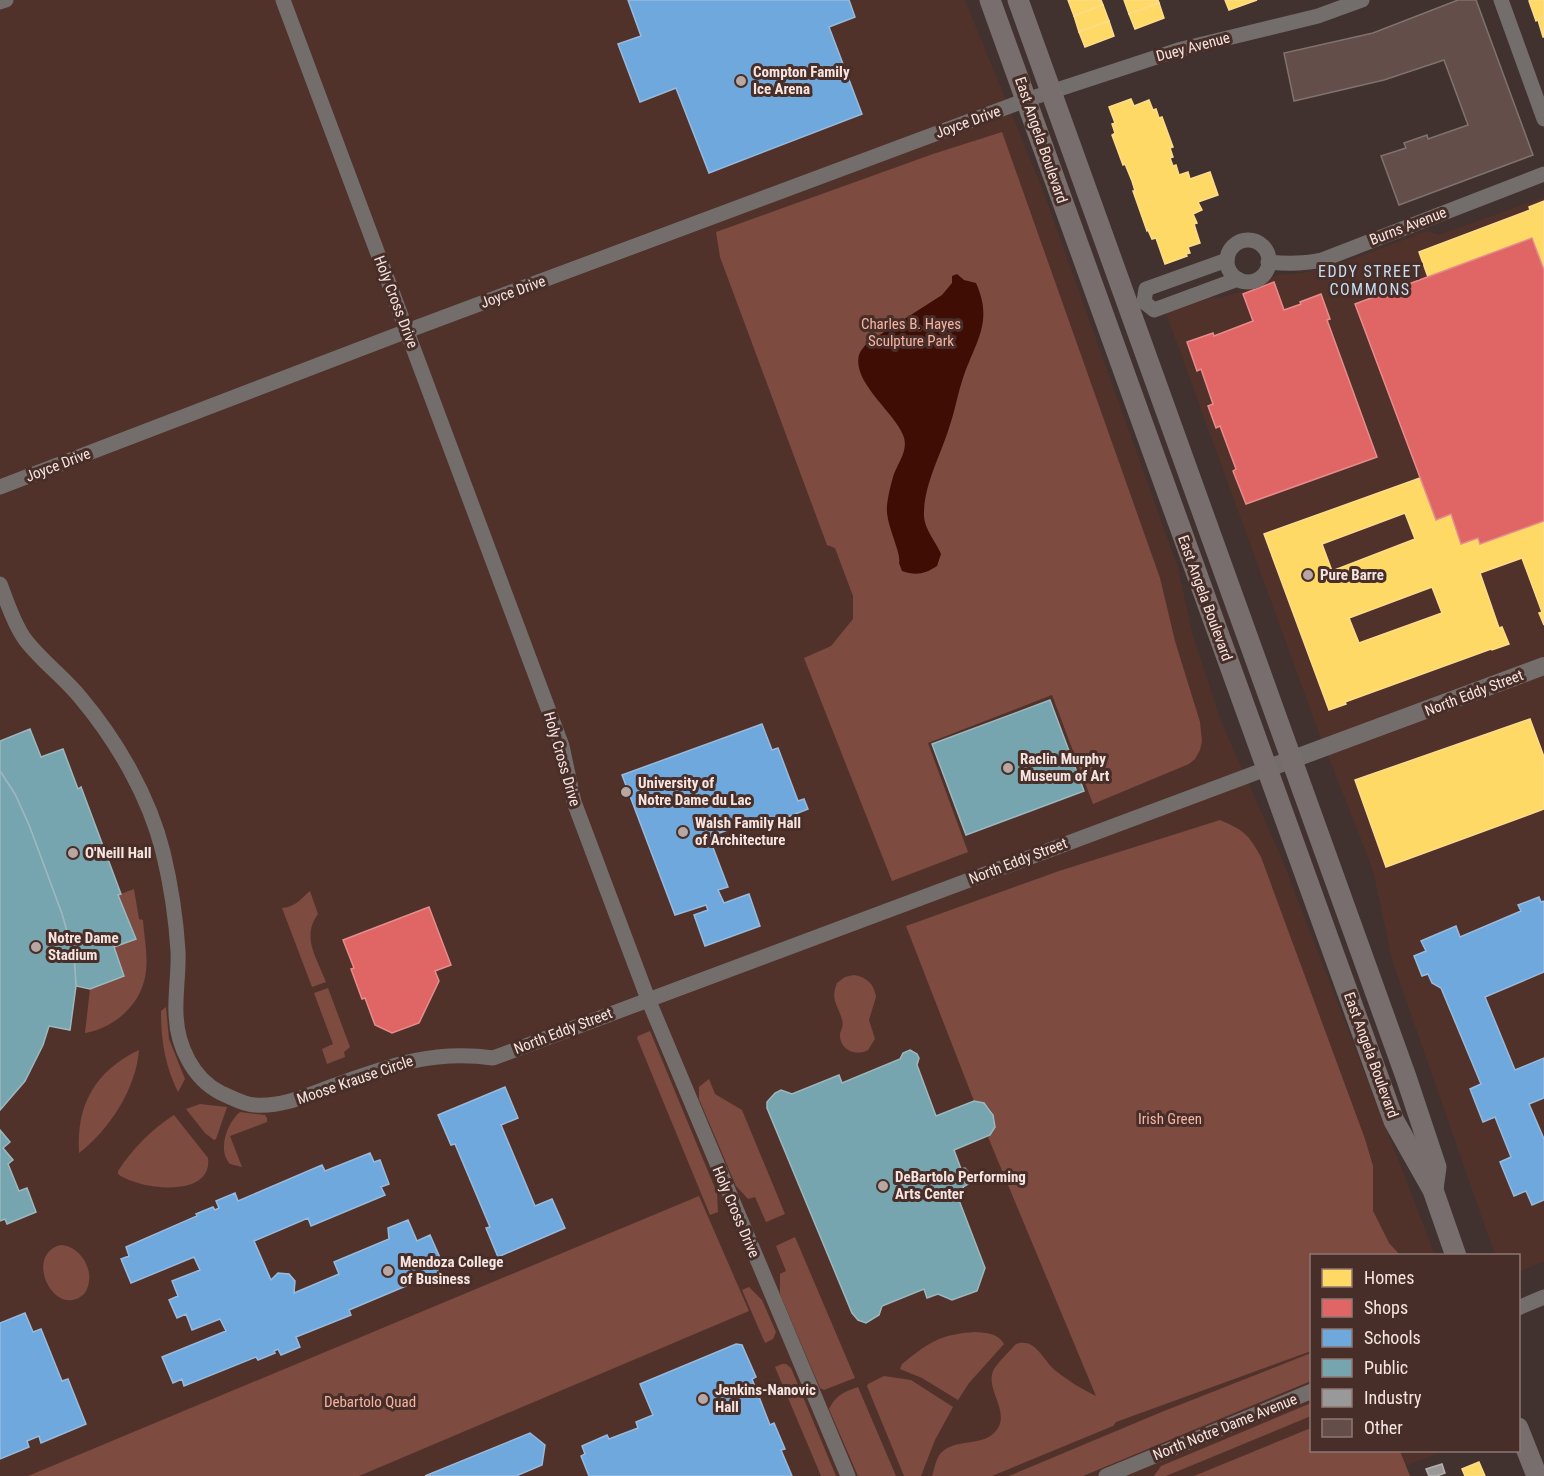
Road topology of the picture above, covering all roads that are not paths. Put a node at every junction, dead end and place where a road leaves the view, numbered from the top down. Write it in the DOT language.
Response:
graph roads {
  1 [pos="6,0"];
  2 [pos="283,0"];
  3 [pos="990,0"];
  4 [pos="1018,0"];
  5 [pos="1362,0"];
  6 [pos="1501,0"];
  7 [pos="0,2"];
  8 [pos="1345,3"];
  9 [pos="1052,92"];
  10 [pos="1026,100"];
  11 [pos="1544,119"];
  12 [pos="1544,174"];
  13 [pos="1227,260"];
  14 [pos="1268,262"];
  15 [pos="1238,279"];
  16 [pos="1136,304"];
  17 [pos="407,331"];
  18 [pos="0,487"];
  19 [pos="0,584"];
  20 [pos="1544,666"];
  21 [pos="1293,761"];
  22 [pos="1266,769"];
  23 [pos="648,999"];
  24 [pos="493,1058"];
  25 [pos="1433,1190"];
  26 [pos="1455,1254"];
  27 [pos="1544,1297"];
  28 [pos="1520,1307"];
  29 [pos="1310,1391"];
  30 [pos="1520,1433"];
  31 [pos="848,1476"];
  32 [pos="1106,1476"];
  33 [pos="1537,1476"];
  1 -- 7 [label="street"];
  2 -- 17 [label="street, Holy Cross Drive"];
  3 -- 10 [label="main road, East Angela Boulevard"];
  4 -- 9 [label="main road, East Angela Boulevard"];
  5 -- 8 [label="street, Duey Avenue"];
  6 -- 11 [label="street"];
  8 -- 9 [label="street, Duey Avenue"];
  9 -- 10 [label="street, Duey Avenue"];
  9 -- 16 [label="main road, East Angela Boulevard"];
  10 -- 17 [label="street, Joyce Drive"];
  10 -- 22 [label="main road, East Angela Boulevard"];
  12 -- 14 [label="street, Burns Avenue"];
  13 -- 14 [label="street"];
  13 -- 15 [label="street"];
  13 -- 16 [label="street"];
  14 -- 15 [label="street"];
  15 -- 16 [label="street"];
  16 -- 21 [label="main road, East Angela Boulevard"];
  17 -- 18 [label="street, Joyce Drive"];
  17 -- 23 [label="street, Holy Cross Drive"];
  19 -- 24 [label="street, Moose Krause Circle"];
  20 -- 21 [label="street, North Eddy Street"];
  21 -- 22 [label="street, North Eddy Street"];
  21 -- 25 [label="main road, East Angela Boulevard"];
  22 -- 23 [label="street, North Eddy Street"];
  22 -- 25 [label="main road, East Angela Boulevard"];
  23 -- 24 [label="street, North Eddy Street"];
  23 -- 31 [label="street, Holy Cross Drive"];
  25 -- 26 [label="main road, East Angela Boulevard"];
  27 -- 28 [label="street"];
  29 -- 32 [label="street, North Notre Dame Avenue"];
  30 -- 33 [label="main road"];
}
